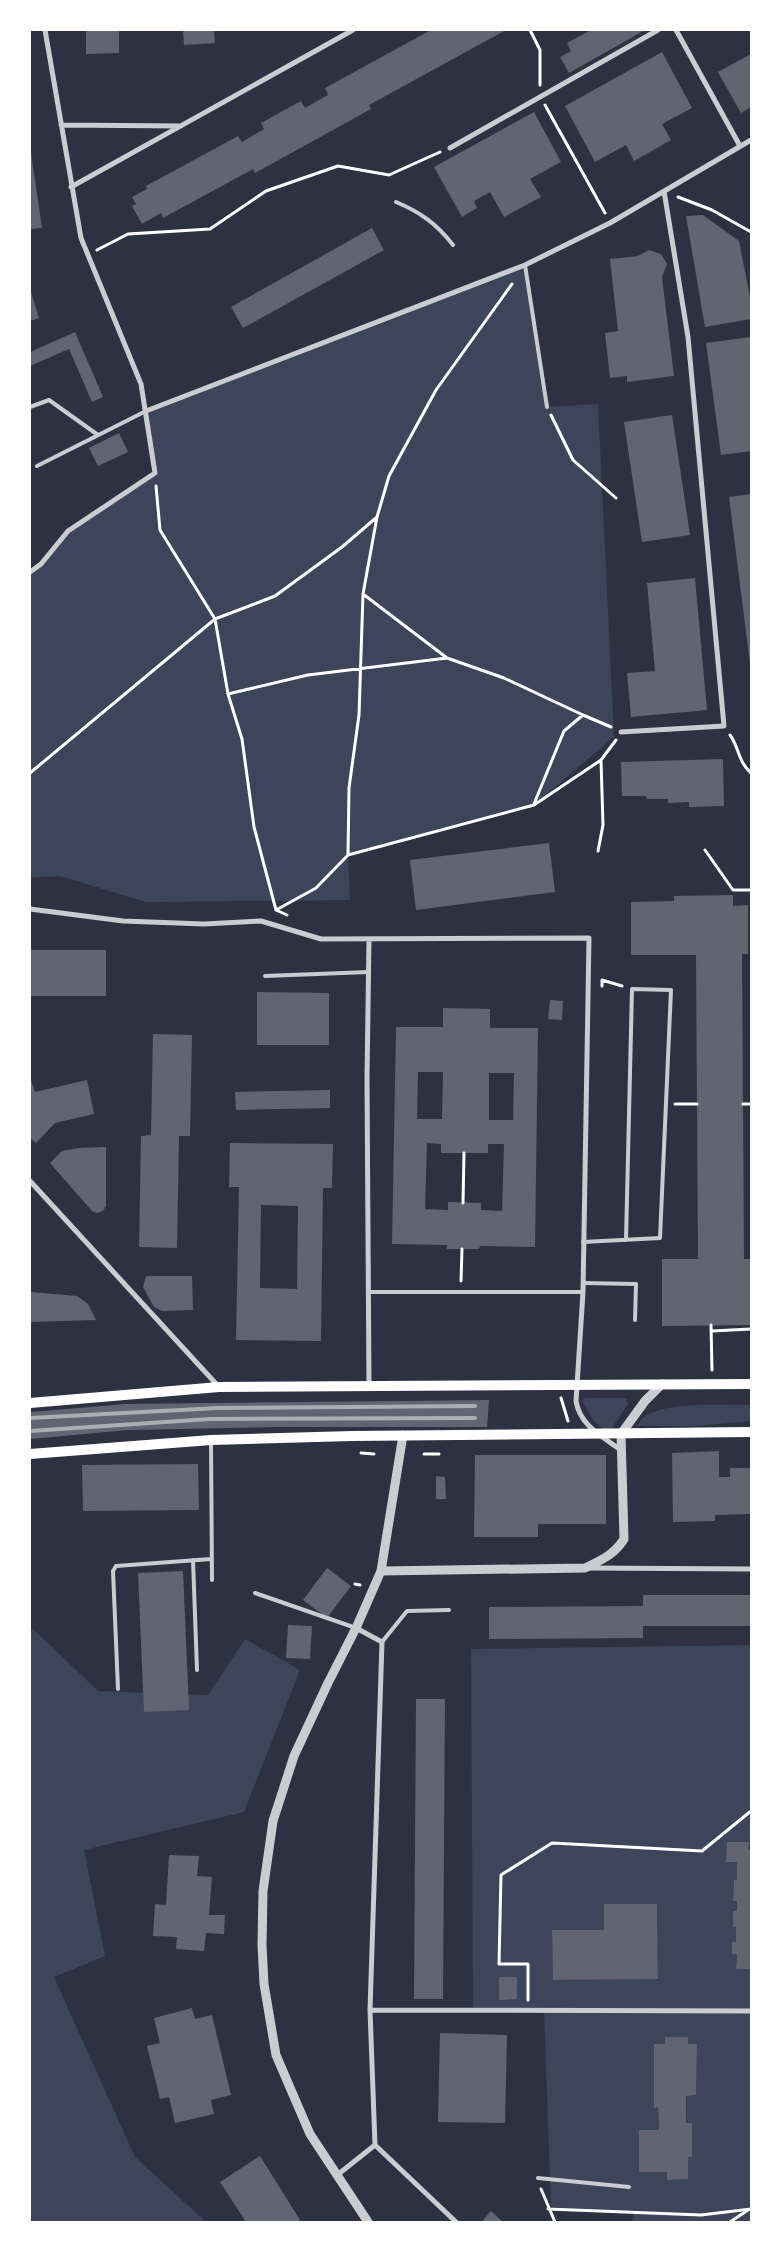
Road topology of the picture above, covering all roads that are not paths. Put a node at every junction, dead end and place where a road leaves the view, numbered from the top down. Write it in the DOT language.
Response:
graph roads {
  1 [pos="45,30"];
  2 [pos="353,30"];
  3 [pos="658,30"];
  4 [pos="676,30"];
  5 [pos="61,125"];
  6 [pos="182,126"];
  7 [pos="751,140"];
  8 [pos="740,146"];
  9 [pos="450,148"];
  10 [pos="71,187"];
  11 [pos="664,191"];
  12 [pos="396,202"];
  13 [pos="453,245"];
  14 [pos="525,265"];
  15 [pos="30,407"];
  16 [pos="547,407"];
  17 [pos="146,411"];
  18 [pos="98,435"];
  19 [pos="37,466"];
  20 [pos="30,572"];
  21 [pos="622,732"];
  22 [pos="30,909"];
  23 [pos="369,939"];
  24 [pos="369,972"];
  25 [pos="265,976"];
  26 [pos="30,1182"];
  27 [pos="626,1240"];
  28 [pos="583,1242"];
  29 [pos="583,1283"];
  30 [pos="369,1292"];
  31 [pos="582,1292"];
  32 [pos="635,1320"];
  33 [pos="662,1384"];
  34 [pos="751,1384"];
  35 [pos="578,1385"];
  36 [pos="369,1386"];
  37 [pos="219,1387"];
  38 [pos="30,1403"];
  39 [pos="751,1432"];
  40 [pos="600,1434"];
  41 [pos="621,1434"];
  42 [pos="404,1435"];
  43 [pos="210,1440"];
  44 [pos="622,1451"];
  45 [pos="30,1454"];
  46 [pos="211,1558"];
  47 [pos="193,1560"];
  48 [pos="585,1568"];
  49 [pos="751,1569"];
  50 [pos="381,1571"];
  51 [pos="212,1580"];
  52 [pos="255,1593"];
  53 [pos="449,1610"];
  54 [pos="356,1628"];
  55 [pos="382,1642"];
  56 [pos="197,1670"];
  57 [pos="118,1689"];
  58 [pos="370,2010"];
  59 [pos="751,2011"];
  60 [pos="375,2145"];
  61 [pos="336,2176"];
  62 [pos="538,2178"];
  63 [pos="630,2187"];
  64 [pos="368,2222"];
  65 [pos="456,2222"];
  1 -- 5 [label="street"];
  2 -- 6 [label="street"];
  3 -- 9 [label="street"];
  4 -- 8 [label="street"];
  5 -- 6 [label="street"];
  5 -- 10 [label="street"];
  6 -- 10 [label="street"];
  7 -- 8 [label="street"];
  8 -- 11 [label="street"];
  10 -- 17 [label="street"];
  11 -- 14 [label="street"];
  11 -- 21 [label="street"];
  12 -- 13 [label="lane"];
  14 -- 16 [label="lane"];
  14 -- 17 [label="street"];
  15 -- 18 [label="lane"];
  17 -- 18 [label="lane"];
  17 -- 20 [label="street"];
  18 -- 19 [label="lane"];
  22 -- 23 [label="street"];
  23 -- 24 [label="street"];
  23 -- 28 [label="street"];
  24 -- 25 [label="lane"];
  24 -- 30 [label="street"];
  26 -- 37 [label="street"];
  27 -- 27 [label="lane"];
  27 -- 28 [label="lane"];
  28 -- 29 [label="street"];
  29 -- 31 [label="street"];
  29 -- 32 [label="lane"];
  30 -- 31 [label="lane"];
  30 -- 36 [label="street"];
  31 -- 35 [label="street"];
  33 -- 34 [label="main road"];
  33 -- 35 [label="main road"];
  33 -- 41 [label="street"];
  35 -- 36 [label="main road"];
  35 -- 40 [label="street"];
  36 -- 37 [label="main road"];
  37 -- 38 [label="main road"];
  39 -- 41 [label="main road"];
  40 -- 41 [label="main road"];
  40 -- 42 [label="main road"];
  40 -- 44 [label="street"];
  41 -- 44 [label="street"];
  42 -- 43 [label="main road"];
  42 -- 50 [label="street"];
  43 -- 45 [label="main road"];
  43 -- 46 [label="lane"];
  44 -- 48 [label="street"];
  46 -- 47 [label="lane"];
  46 -- 51 [label="lane"];
  47 -- 56 [label="lane"];
  47 -- 57 [label="lane"];
  48 -- 49 [label="street"];
  48 -- 50 [label="street"];
  50 -- 54 [label="street"];
  52 -- 54 [label="lane"];
  53 -- 55 [label="lane"];
  54 -- 55 [label="street"];
  54 -- 61 [label="street"];
  55 -- 58 [label="street"];
  58 -- 59 [label="street"];
  58 -- 60 [label="street"];
  60 -- 61 [label="street"];
  60 -- 65 [label="street"];
  61 -- 64 [label="street"];
  62 -- 63 [label="lane"];
}
